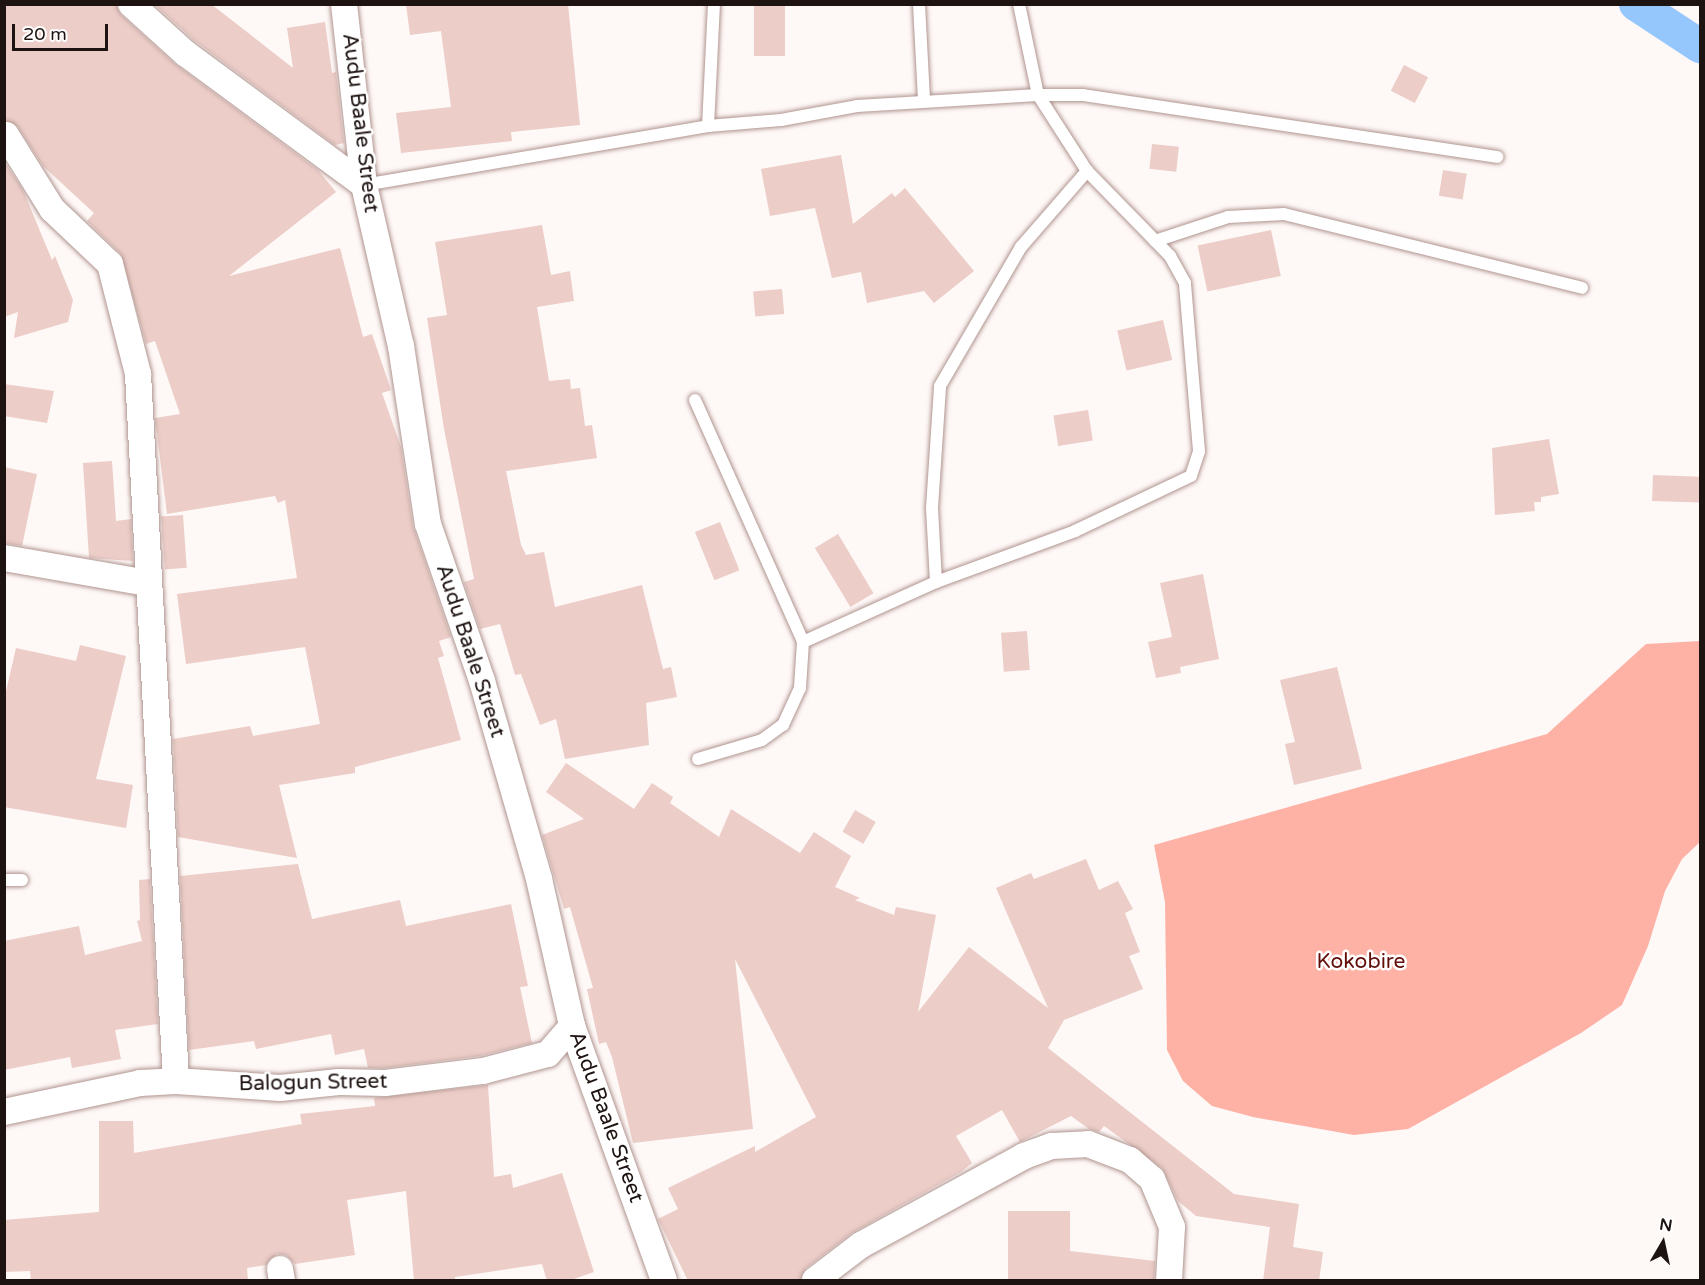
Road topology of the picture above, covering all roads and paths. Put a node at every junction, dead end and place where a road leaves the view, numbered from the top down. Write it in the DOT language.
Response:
graph roads {
  1 [pos="131,4"];
  2 [pos="344,4"];
  3 [pos="714,4"];
  4 [pos="919,4"];
  5 [pos="1019,4"];
  6 [pos="1038,95"];
  7 [pos="924,99"];
  8 [pos="708,126"];
  9 [pos="6,135"];
  10 [pos="1497,157"];
  11 [pos="1087,171"];
  12 [pos="364,185"];
  13 [pos="1155,241"];
  14 [pos="1582,288"];
  15 [pos="695,400"];
  16 [pos="4,558"];
  17 [pos="936,582"];
  18 [pos="147,584"];
  19 [pos="803,642"];
  20 [pos="698,759"];
  21 [pos="4,880"];
  22 [pos="22,880"];
  23 [pos="572,1026"];
  24 [pos="176,1081"];
  25 [pos="4,1112"];
  26 [pos="664,1281"];
  27 [pos="815,1281"];
  28 [pos="1169,1281"];
  1 -- 12 [label="street"];
  2 -- 12 [label="street, Audu Baale Street"];
  3 -- 8 [label="lane"];
  4 -- 7 [label="lane"];
  5 -- 6 [label="lane"];
  6 -- 7 [label="lane"];
  6 -- 10 [label="lane"];
  6 -- 11 [label="lane"];
  7 -- 8 [label="lane"];
  8 -- 12 [label="lane"];
  9 -- 18 [label="street"];
  11 -- 13 [label="lane"];
  11 -- 17 [label="lane"];
  12 -- 23 [label="street, Audu Baale Street"];
  13 -- 14 [label="lane"];
  13 -- 17 [label="lane"];
  15 -- 19 [label="lane"];
  16 -- 18 [label="street"];
  17 -- 19 [label="lane"];
  18 -- 24 [label="street"];
  19 -- 20 [label="lane"];
  21 -- 22 [label="lane"];
  23 -- 24 [label="street, Balogun Street"];
  23 -- 26 [label="street, Audu Baale Street"];
  24 -- 25 [label="street, Balogun Street"];
  27 -- 28 [label="street"];
}
